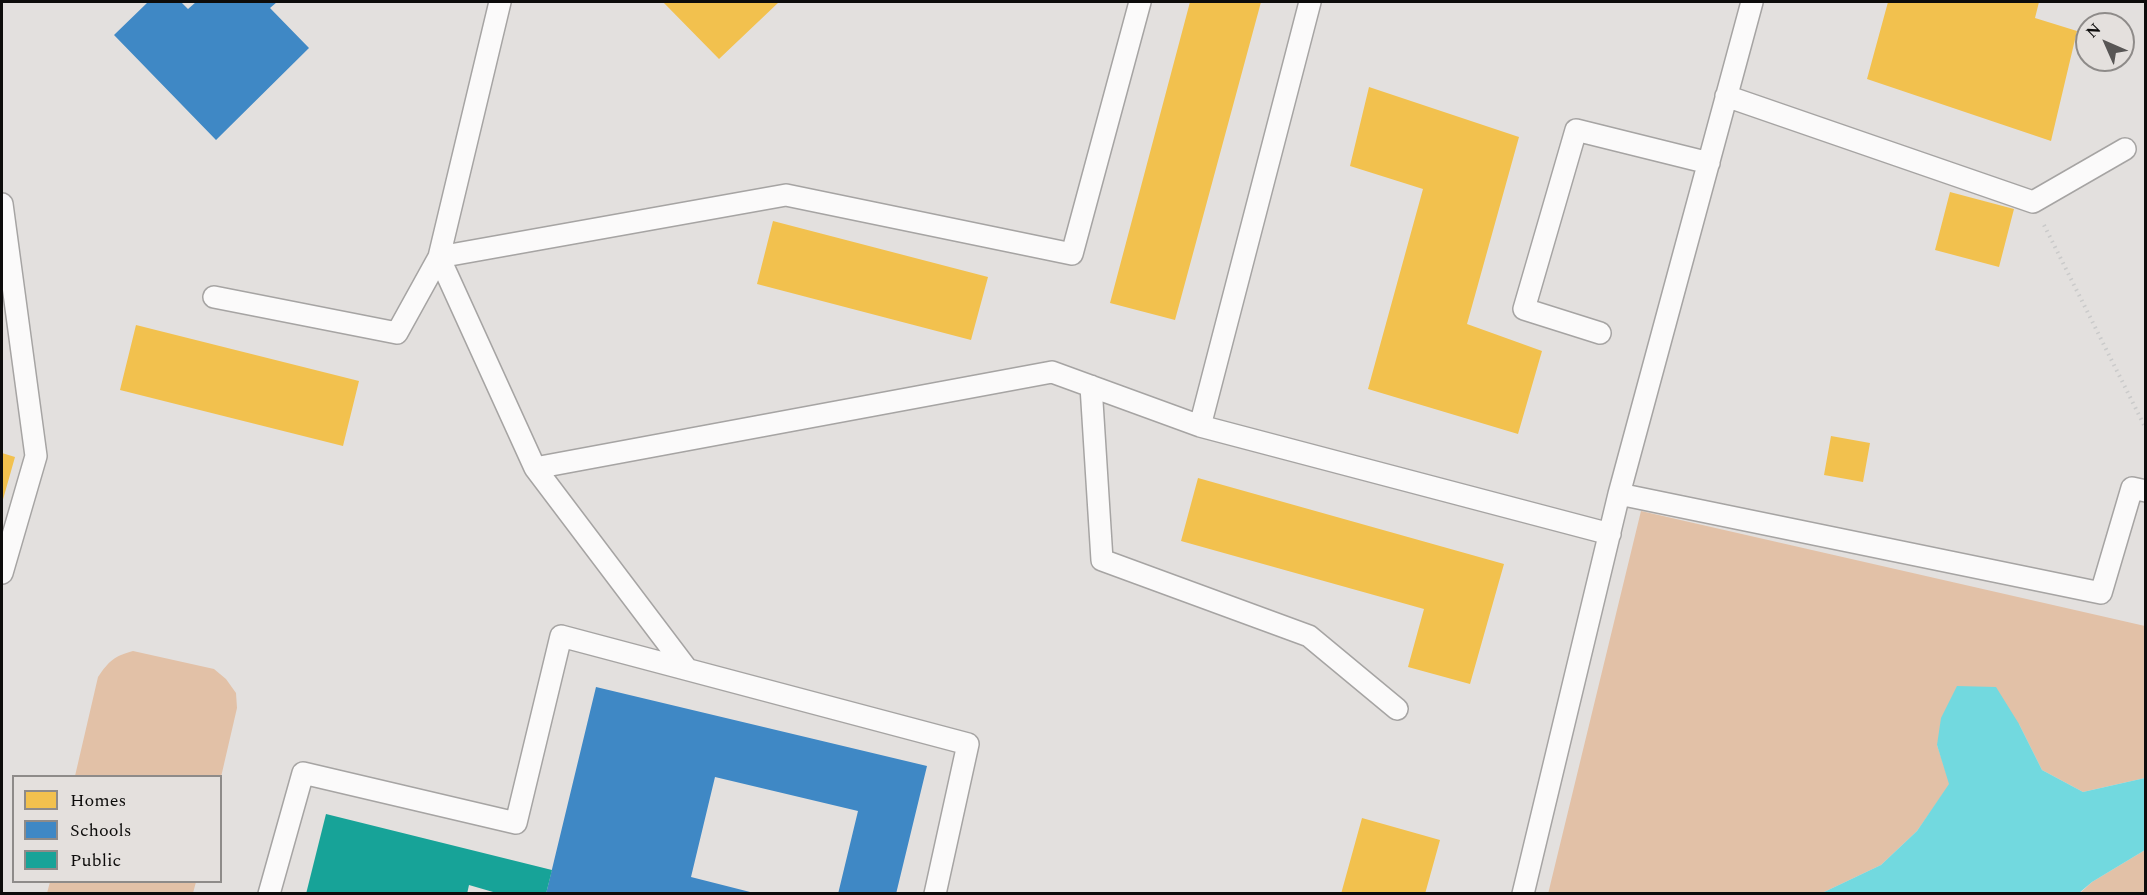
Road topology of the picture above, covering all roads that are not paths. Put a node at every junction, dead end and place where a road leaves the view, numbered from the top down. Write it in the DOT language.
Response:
graph roads {
  1 [pos="500,2"];
  2 [pos="1140,2"];
  3 [pos="1310,2"];
  4 [pos="1752,2"];
  5 [pos="1726,96"];
  6 [pos="2125,149"];
  7 [pos="1709,163"];
  8 [pos="2,204"];
  9 [pos="439,257"];
  10 [pos="214,297"];
  11 [pos="1600,333"];
  12 [pos="1091,386"];
  13 [pos="1200,426"];
  14 [pos="535,468"];
  15 [pos="2145,491"];
  16 [pos="1619,494"];
  17 [pos="1610,534"];
  18 [pos="2,573"];
  19 [pos="687,669"];
  20 [pos="1397,709"];
  21 [pos="269,894"];
  22 [pos="934,894"];
  23 [pos="1523,894"];
  1 -- 9 [label="lane"];
  2 -- 9 [label="lane"];
  3 -- 13 [label="lane"];
  4 -- 5 [label="lane"];
  5 -- 6 [label="lane"];
  5 -- 7 [label="lane"];
  7 -- 11 [label="lane"];
  7 -- 16 [label="lane"];
  8 -- 18 [label="lane"];
  9 -- 10 [label="lane"];
  9 -- 14 [label="lane"];
  12 -- 13 [label="lane"];
  12 -- 14 [label="lane"];
  12 -- 20 [label="lane"];
  13 -- 17 [label="lane"];
  14 -- 19 [label="lane"];
  15 -- 16 [label="lane"];
  16 -- 17 [label="lane"];
  17 -- 23 [label="lane"];
  19 -- 21 [label="lane"];
  19 -- 22 [label="lane"];
}
